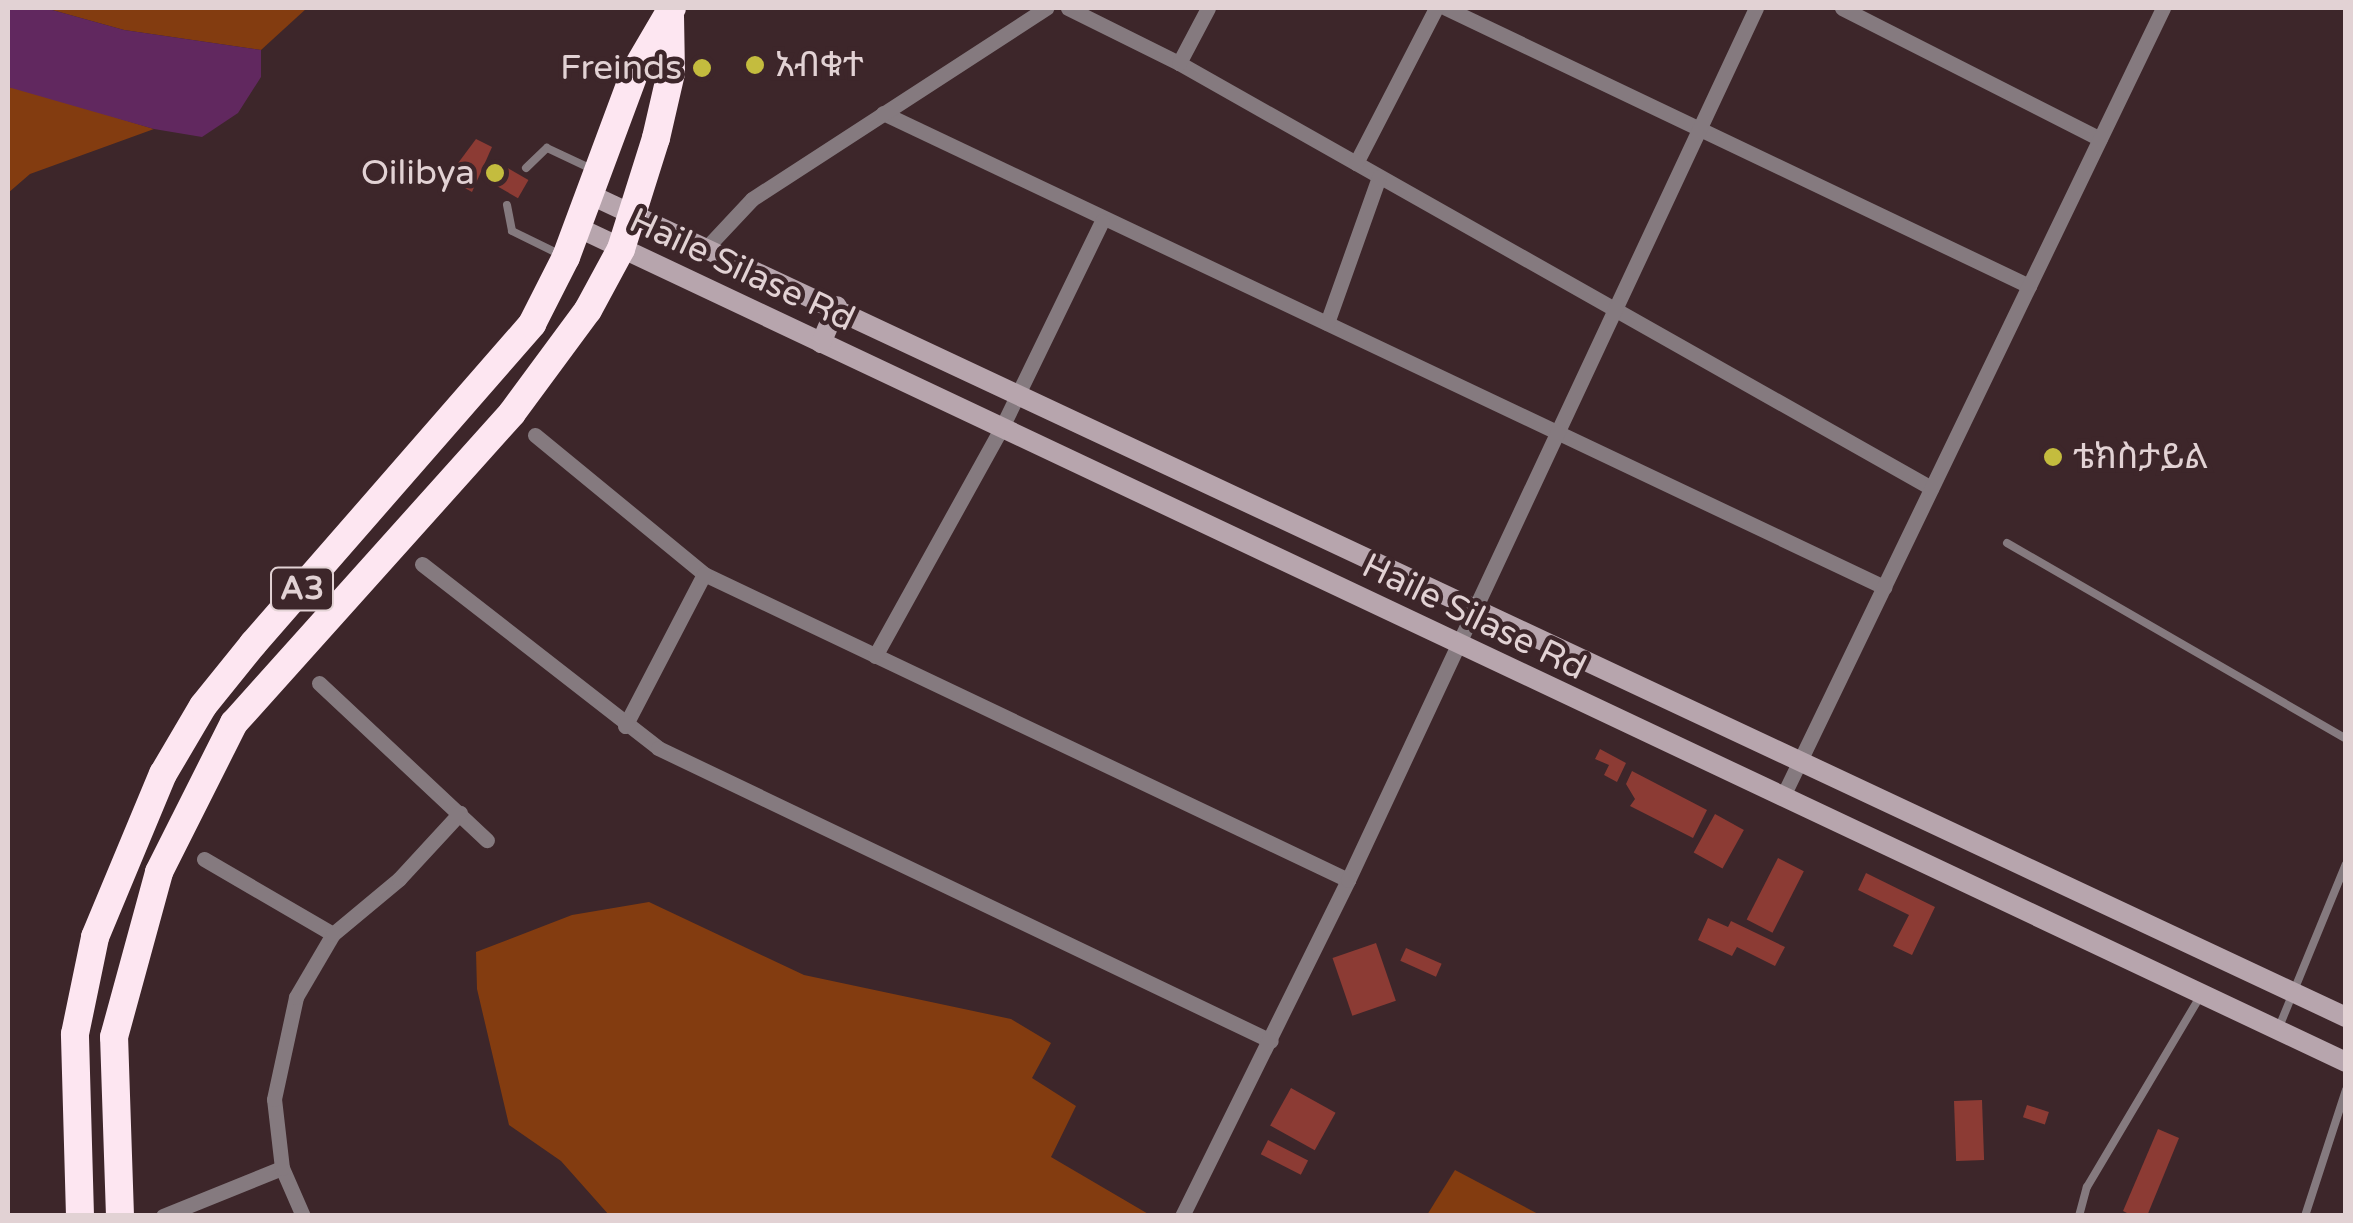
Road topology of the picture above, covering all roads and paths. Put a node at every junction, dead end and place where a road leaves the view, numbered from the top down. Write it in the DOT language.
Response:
graph roads {
  1 [pos="1046,8"];
  2 [pos="1068,8"];
  3 [pos="1208,8"];
  4 [pos="1436,8"];
  5 [pos="1446,8"];
  6 [pos="1756,8"];
  7 [pos="1842,8"];
  8 [pos="2163,8"];
  9 [pos="671,11"];
  10 [pos="1179,62"];
  11 [pos="882,113"];
  12 [pos="1700,124"];
  13 [pos="2100,139"];
  14 [pos="1356,163"];
  15 [pos="526,168"];
  16 [pos="1379,177"];
  17 [pos="595,183"];
  18 [pos="507,204"];
  19 [pos="634,212"];
  20 [pos="1102,221"];
  21 [pos="577,228"];
  22 [pos="708,246"];
  23 [pos="622,249"];
  24 [pos="566,258"];
  25 [pos="2029,286"];
  26 [pos="838,306"];
  27 [pos="1614,308"];
  28 [pos="1327,323"];
  29 [pos="820,342"];
  30 [pos="1020,393"];
  31 [pos="1001,429"];
  32 [pos="1556,430"];
  33 [pos="535,435"];
  34 [pos="1932,488"];
  35 [pos="2007,543"];
  36 [pos="422,564"];
  37 [pos="704,574"];
  38 [pos="1884,587"];
  39 [pos="1474,605"];
  40 [pos="253,644"];
  41 [pos="1453,645"];
  42 [pos="874,656"];
  43 [pos="280,666"];
  44 [pos="319,684"];
  45 [pos="625,726"];
  46 [pos="2346,739"];
  47 [pos="1800,762"];
  48 [pos="1782,798"];
  49 [pos="460,813"];
  50 [pos="488,840"];
  51 [pos="204,859"];
  52 [pos="2346,864"];
  53 [pos="1348,880"];
  54 [pos="332,934"];
  55 [pos="2295,992"];
  56 [pos="2202,995"];
  57 [pos="2346,1017"];
  58 [pos="2278,1029"];
  59 [pos="75,1034"];
  60 [pos="114,1037"];
  61 [pos="1271,1041"];
  62 [pos="2346,1062"];
  63 [pos="2346,1090"];
  64 [pos="282,1168"];
  65 [pos="80,1216"];
  66 [pos="120,1216"];
  67 [pos="163,1216"];
  68 [pos="303,1216"];
  69 [pos="1182,1216"];
  70 [pos="2078,1216"];
  71 [pos="2305,1216"];
  1 -- 11 [label="street"];
  2 -- 10 [label="street"];
  3 -- 10 [label="street"];
  4 -- 14 [label="street"];
  5 -- 12 [label="street"];
  6 -- 12 [label="street"];
  7 -- 13 [label="street"];
  8 -- 13 [label="street"];
  9 -- 17 [label="highway, A3"];
  9 -- 19 [label="highway, A3"];
  10 -- 14 [label="street"];
  11 -- 20 [label="street"];
  11 -- 22 [label="street"];
  12 -- 25 [label="street"];
  12 -- 27 [label="street"];
  13 -- 25 [label="street"];
  14 -- 16 [label="street"];
  15 -- 17 [label="lane"];
  16 -- 27 [label="street"];
  16 -- 28 [label="street"];
  17 -- 19 [label="main road, Haile Silase Rd"];
  17 -- 21 [label="highway, A3"];
  18 -- 24 [label="lane"];
  19 -- 22 [label="main road, Haile Silase Rd"];
  19 -- 23 [label="highway, A3"];
  20 -- 28 [label="street"];
  20 -- 30 [label="street"];
  21 -- 23 [label="main road, Haile Silase Rd"];
  21 -- 24 [label="highway, A3"];
  22 -- 26 [label="main road, Haile Silase Rd"];
  23 -- 29 [label="main road, Haile Silase Rd"];
  23 -- 43 [label="highway, A3"];
  24 -- 40 [label="highway, A3"];
  25 -- 34 [label="street"];
  26 -- 29 [label="main road"];
  26 -- 30 [label="main road, Haile Silase Rd"];
  27 -- 32 [label="street"];
  27 -- 34 [label="street"];
  28 -- 32 [label="street"];
  29 -- 31 [label="main road, Haile Silase Rd"];
  30 -- 31 [label="street"];
  30 -- 39 [label="main road, Haile Silase Rd"];
  31 -- 41 [label="main road, Haile Silase Rd"];
  31 -- 42 [label="street"];
  32 -- 38 [label="street"];
  32 -- 39 [label="street"];
  33 -- 37 [label="street"];
  34 -- 38 [label="street"];
  35 -- 46 [label="lane"];
  36 -- 45 [label="street"];
  37 -- 42 [label="street"];
  37 -- 45 [label="street"];
  38 -- 47 [label="street"];
  39 -- 41 [label="street"];
  39 -- 47 [label="main road, Haile Silase Rd"];
  40 -- 43 [label="highway"];
  40 -- 59 [label="highway, A3"];
  41 -- 48 [label="main road, Haile Silase Rd"];
  41 -- 53 [label="street"];
  42 -- 53 [label="street"];
  43 -- 60 [label="highway, A3"];
  44 -- 49 [label="street"];
  45 -- 61 [label="street"];
  47 -- 48 [label="street"];
  47 -- 55 [label="main road, Haile Silase Rd"];
  48 -- 56 [label="main road, Haile Silase Rd"];
  49 -- 50 [label="street"];
  49 -- 54 [label="street"];
  51 -- 54 [label="street"];
  52 -- 55 [label="lane"];
  53 -- 61 [label="street"];
  54 -- 64 [label="street"];
  55 -- 57 [label="main road, Haile Silase Rd"];
  55 -- 58 [label="lane"];
  56 -- 58 [label="main road, Haile Silase Rd"];
  56 -- 70 [label="lane"];
  58 -- 62 [label="main road, Haile Silase Rd"];
  59 -- 60 [label="highway"];
  59 -- 65 [label="highway, A3"];
  60 -- 66 [label="highway, A3"];
  61 -- 69 [label="street"];
  63 -- 71 [label="lane"];
  64 -- 67 [label="street"];
  64 -- 68 [label="street"];
}
